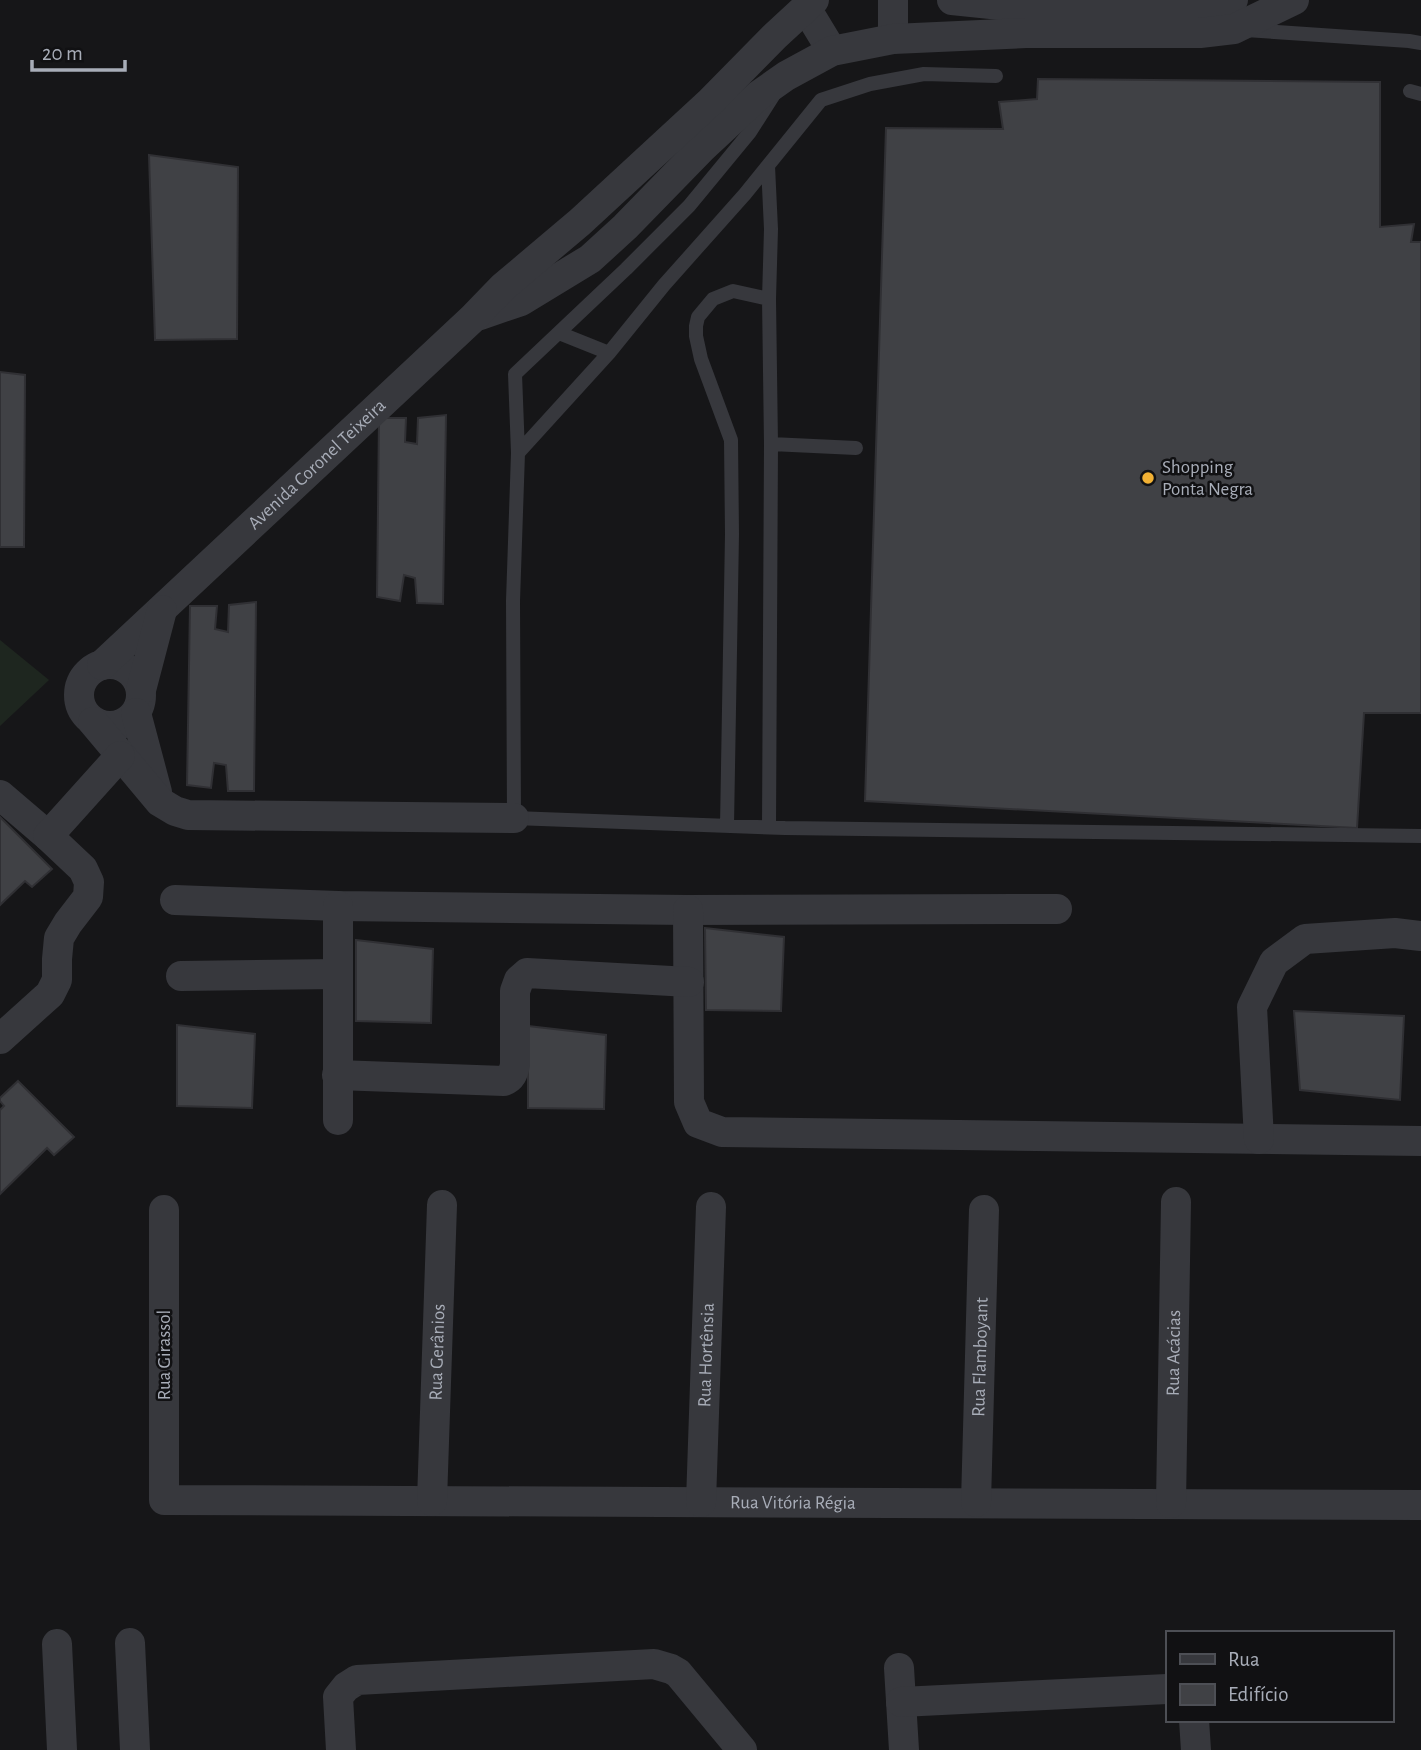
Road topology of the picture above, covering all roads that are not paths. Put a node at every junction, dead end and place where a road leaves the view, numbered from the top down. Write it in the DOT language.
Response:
graph roads {
  1 [pos="893,0"];
  2 [pos="952,0"];
  3 [pos="1233,0"];
  4 [pos="1294,0"];
  5 [pos="810,4"];
  6 [pos="1234,29"];
  7 [pos="892,39"];
  8 [pos="1421,43"];
  9 [pos="832,51"];
  10 [pos="786,76"];
  11 [pos="996,76"];
  12 [pos="768,166"];
  13 [pos="769,299"];
  14 [pos="473,318"];
  15 [pos="559,333"];
  16 [pos="609,353"];
  17 [pos="771,444"];
  18 [pos="856,448"];
  19 [pos="519,453"];
  20 [pos="162,610"];
  21 [pos="102,665"];
  22 [pos="138,702"];
  23 [pos="93,722"];
  24 [pos="120,756"];
  25 [pos="0,795"];
  26 [pos="160,802"];
  27 [pos="514,818"];
  28 [pos="727,826"];
  29 [pos="769,827"];
  30 [pos="48,836"];
  31 [pos="1421,836"];
  32 [pos="175,900"];
  33 [pos="338,906"];
  34 [pos="1057,909"];
  35 [pos="688,910"];
  36 [pos="1421,936"];
  37 [pos="337,974"];
  38 [pos="181,976"];
  39 [pos="689,982"];
  40 [pos="0,1040"];
  41 [pos="337,1075"];
  42 [pos="338,1120"];
  43 [pos="1259,1139"];
  44 [pos="1421,1141"];
  45 [pos="1177,1202"];
  46 [pos="442,1205"];
  47 [pos="711,1207"];
  48 [pos="164,1210"];
  49 [pos="984,1210"];
  50 [pos="164,1500"];
  51 [pos="432,1501"];
  52 [pos="701,1502"];
  53 [pos="976,1502"];
  54 [pos="1171,1503"];
  55 [pos="1421,1505"];
  56 [pos="130,1643"];
  57 [pos="57,1644"];
  58 [pos="899,1668"];
  59 [pos="1166,1689"];
  60 [pos="901,1702"];
  61 [pos="1194,1722"];
  62 [pos="62,1750"];
  63 [pos="135,1750"];
  64 [pos="341,1750"];
  65 [pos="742,1750"];
  66 [pos="904,1750"];
  67 [pos="1196,1750"];
  1 -- 7 [label="street"];
  2 -- 3 [label="street"];
  4 -- 6 [label="street"];
  5 -- 9 [label="street"];
  5 -- 14 [label="street, Avenida Coronel Teixeira"];
  6 -- 7 [label="street"];
  6 -- 8 [label="lane"];
  7 -- 9 [label="street"];
  9 -- 10 [label="street"];
  10 -- 14 [label="street"];
  10 -- 15 [label="lane"];
  11 -- 12 [label="lane"];
  12 -- 13 [label="lane"];
  12 -- 16 [label="lane"];
  13 -- 17 [label="lane"];
  13 -- 28 [label="lane"];
  14 -- 20 [label="street, Avenida Coronel Teixeira"];
  15 -- 16 [label="lane"];
  15 -- 19 [label="lane"];
  16 -- 19 [label="lane"];
  17 -- 18 [label="lane"];
  17 -- 29 [label="lane"];
  19 -- 27 [label="lane"];
  20 -- 21 [label="street, Avenida Coronel Teixeira"];
  20 -- 22 [label="street"];
  21 -- 22 [label="street"];
  21 -- 23 [label="street, Avenida Coronel Teixeira"];
  22 -- 23 [label="street"];
  22 -- 26 [label="street"];
  23 -- 24 [label="street, Avenida Coronel Teixeira"];
  24 -- 26 [label="street, Avenida Coronel Teixeira"];
  24 -- 30 [label="street"];
  25 -- 30 [label="street"];
  26 -- 27 [label="street, Avenida Coronel Teixeira"];
  27 -- 28 [label="lane"];
  28 -- 29 [label="lane"];
  29 -- 31 [label="lane"];
  30 -- 40 [label="street"];
  32 -- 33 [label="street"];
  33 -- 35 [label="street"];
  33 -- 37 [label="street"];
  34 -- 35 [label="street"];
  35 -- 39 [label="street"];
  36 -- 43 [label="street"];
  37 -- 38 [label="street"];
  37 -- 41 [label="street"];
  39 -- 41 [label="street"];
  39 -- 43 [label="street"];
  41 -- 42 [label="street"];
  43 -- 44 [label="street"];
  45 -- 54 [label="street, Rua Acácias"];
  46 -- 51 [label="street, Rua Gerânios"];
  47 -- 52 [label="street, Rua Hortênsia"];
  48 -- 50 [label="street, Rua Girassol"];
  49 -- 53 [label="street, Rua Flamboyant"];
  50 -- 51 [label="street, Rua Vitória Régia"];
  51 -- 52 [label="street, Rua Vitória Régia"];
  52 -- 53 [label="street, Rua Vitória Régia"];
  53 -- 54 [label="street, Rua Vitória Régia"];
  54 -- 55 [label="street, Rua Vitória Régia"];
  56 -- 63 [label="street"];
  57 -- 62 [label="street"];
  58 -- 60 [label="street"];
  59 -- 60 [label="street"];
  60 -- 66 [label="street"];
  61 -- 67 [label="street"];
  64 -- 65 [label="street"];
}
